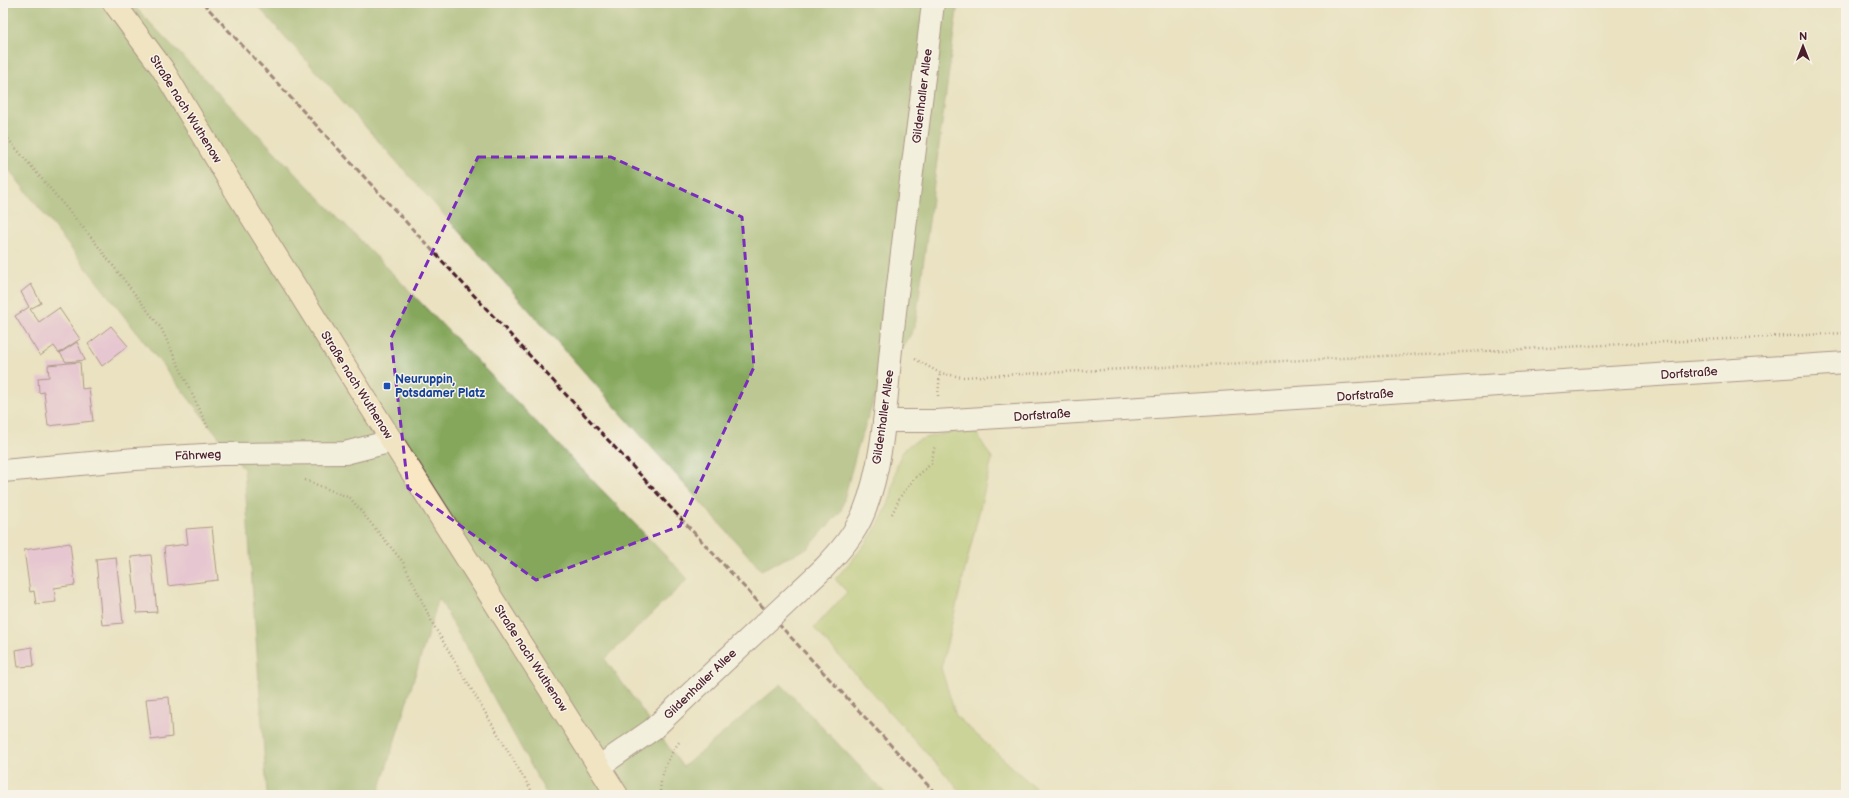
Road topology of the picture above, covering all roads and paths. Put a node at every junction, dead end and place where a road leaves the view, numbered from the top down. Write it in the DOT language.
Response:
graph roads {
  1 [pos="114,3"];
  2 [pos="933,3"];
  3 [pos="1846,333"];
  4 [pos="1846,363"];
  5 [pos="940,373"];
  6 [pos="884,421"];
  7 [pos="392,441"];
  8 [pos="3,471"];
  9 [pos="685,735"];
  10 [pos="600,766"];
  11 [pos="617,795"];
  12 [pos="660,795"];
  1 -- 7 [label="main road, Straße nach Wuthenow"];
  2 -- 6 [label="street, Gildenhaller Allee"];
  3 -- 5 [label="path"];
  4 -- 6 [label="street, Dorfstraße"];
  6 -- 10 [label="street, Gildenhaller Allee, bridge"];
  7 -- 8 [label="street, Fährweg"];
  7 -- 10 [label="main road, Straße nach Wuthenow"];
  9 -- 12 [label="path"];
  10 -- 11 [label="main road, Straße nach Wuthenow"];
}
